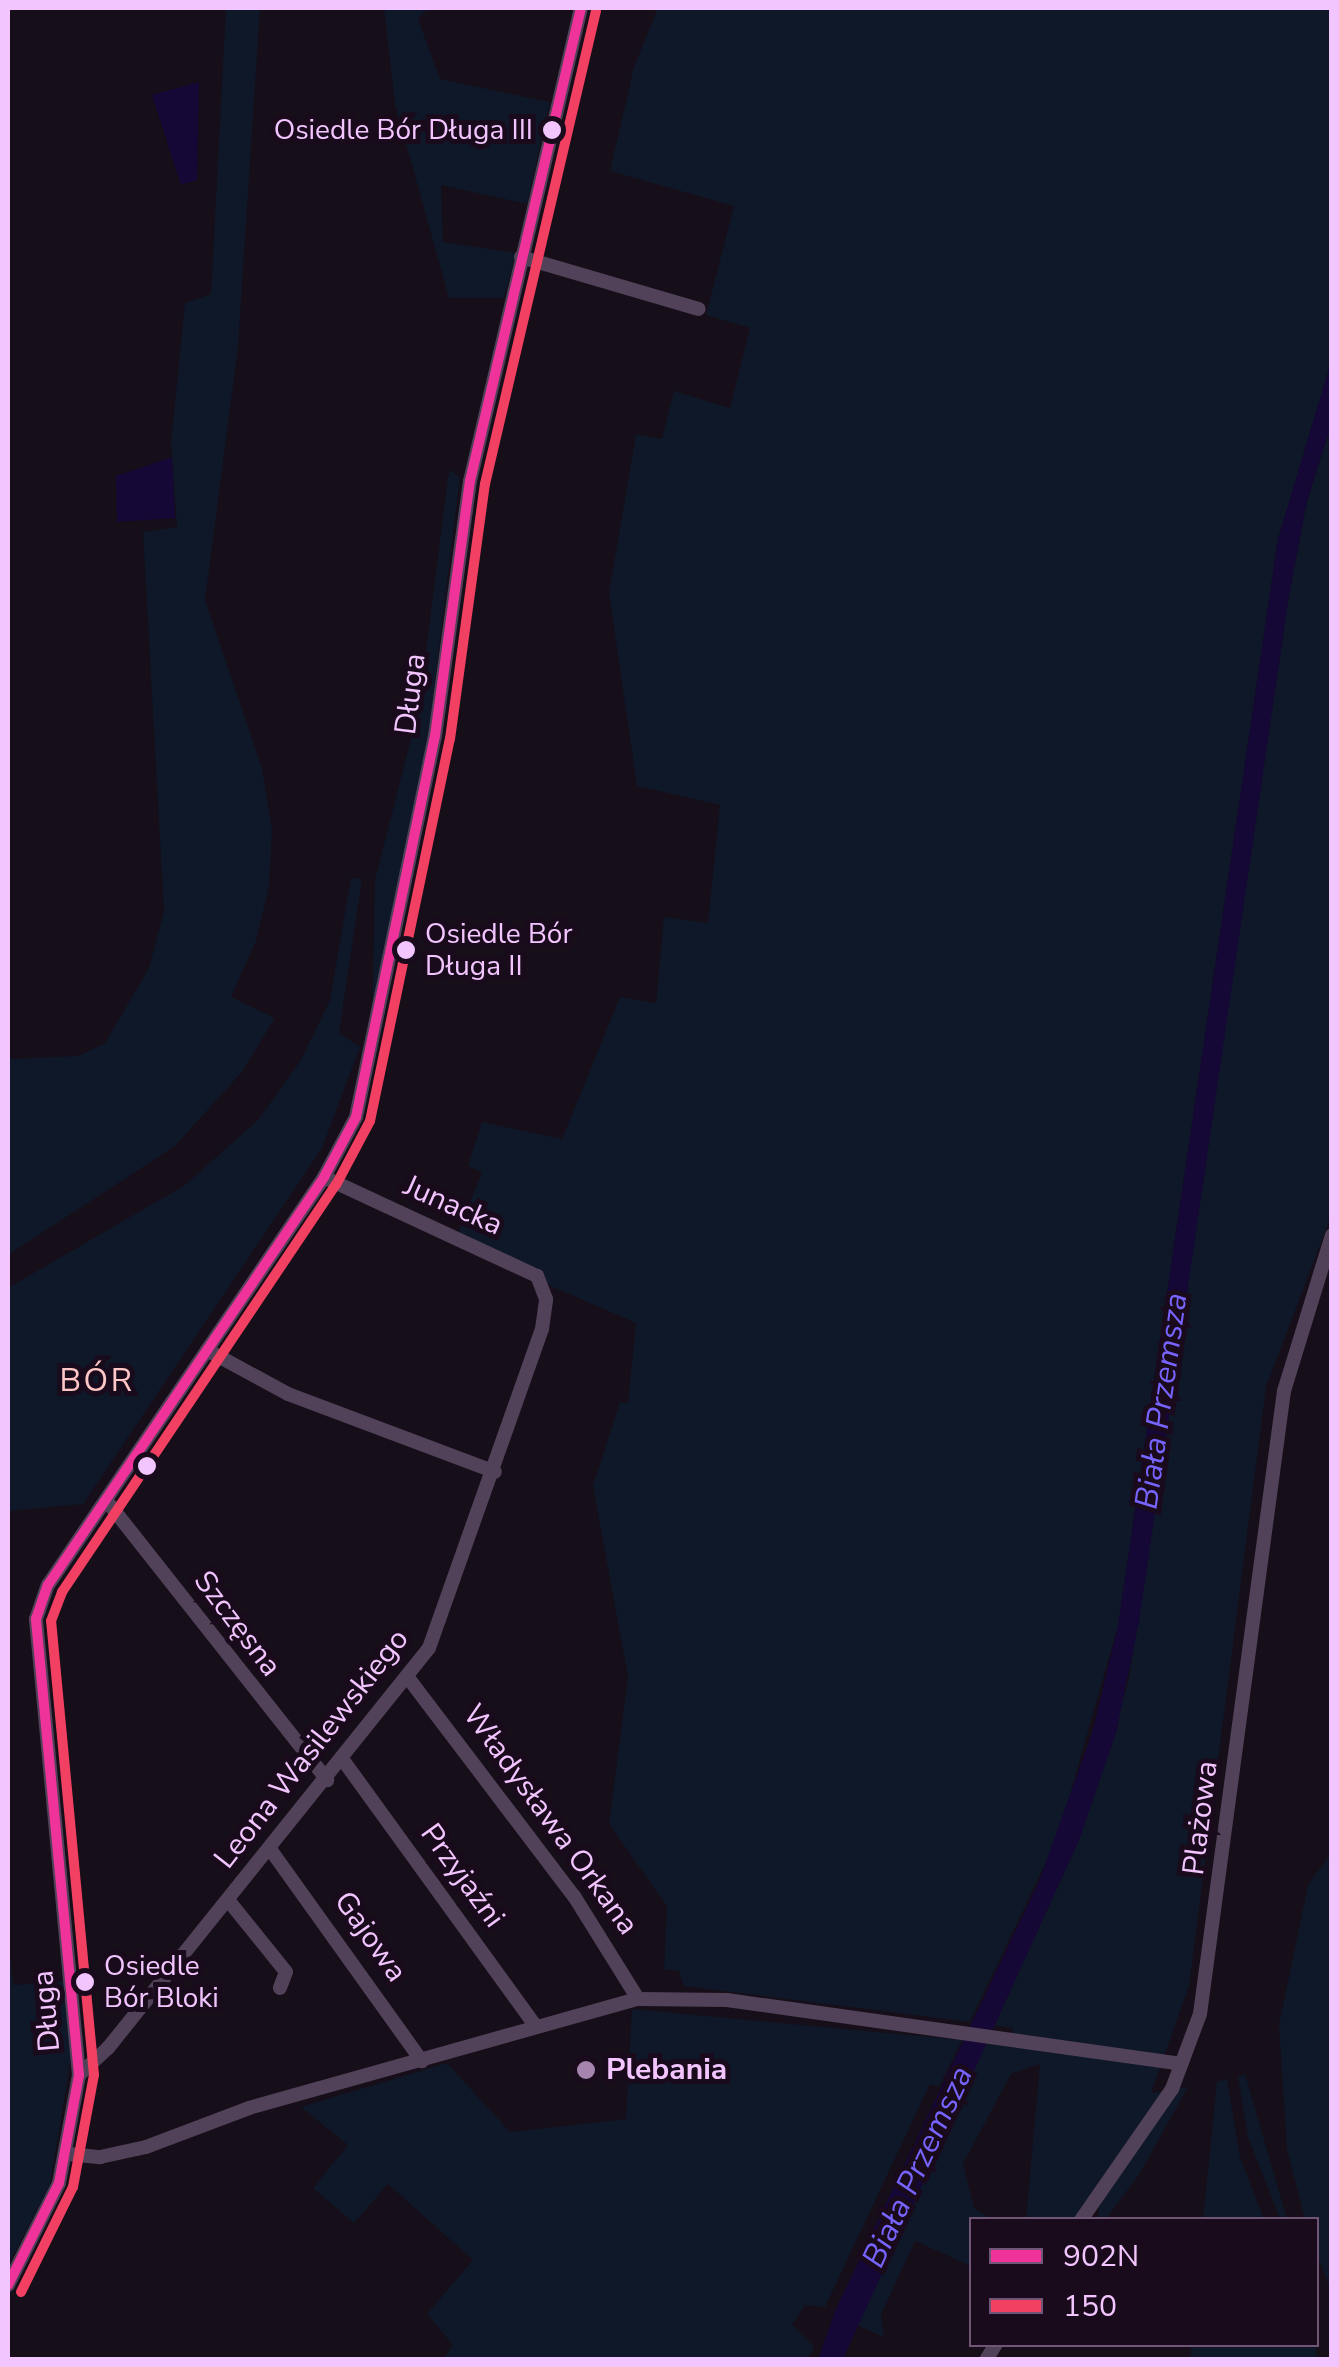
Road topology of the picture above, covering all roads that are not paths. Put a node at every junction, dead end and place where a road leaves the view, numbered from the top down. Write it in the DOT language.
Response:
graph roads {
  1 [pos="581,8"];
  2 [pos="521,257"];
  3 [pos="698,309"];
  4 [pos="324,1177"];
  5 [pos="1332,1235"];
  6 [pos="546,1299"];
  7 [pos="207,1350"];
  8 [pos="495,1472"];
  9 [pos="106,1500"];
  10 [pos="409,1679"];
  11 [pos="343,1760"];
  12 [pos="327,1780"];
  13 [pos="270,1849"];
  14 [pos="228,1900"];
  15 [pos="280,1988"];
  16 [pos="638,1999"];
  17 [pos="536,2025"];
  18 [pos="80,2041"];
  19 [pos="108,2048"];
  20 [pos="422,2060"];
  21 [pos="1182,2064"];
  22 [pos="79,2075"];
  23 [pos="68,2154"];
  24 [pos="1083,2217"];
  25 [pos="8,2285"];
  1 -- 2 [label="street, Długa"];
  2 -- 3 [label="street"];
  2 -- 4 [label="street, Długa"];
  4 -- 6 [label="street, Junacka"];
  4 -- 7 [label="street, Długa"];
  5 -- 21 [label="street, Plażowa"];
  6 -- 8 [label="street, Leona Wasilewskiego"];
  7 -- 8 [label="street"];
  7 -- 9 [label="street, Długa"];
  8 -- 10 [label="street, Leona Wasilewskiego"];
  9 -- 12 [label="street, Szczęsna"];
  9 -- 18 [label="street, Długa"];
  10 -- 11 [label="street, Leona Wasilewskiego"];
  10 -- 16 [label="street, Władysława Orkana"];
  11 -- 12 [label="street, Leona Wasilewskiego"];
  11 -- 17 [label="street, Przyjaźni"];
  12 -- 13 [label="street, Leona Wasilewskiego"];
  13 -- 14 [label="street, Leona Wasilewskiego"];
  13 -- 20 [label="street, Gajowa"];
  14 -- 15 [label="street"];
  14 -- 19 [label="street, Leona Wasilewskiego"];
  16 -- 17 [label="street"];
  16 -- 21 [label="street"];
  17 -- 20 [label="street"];
  18 -- 19 [label="street"];
  18 -- 22 [label="street, Długa"];
  19 -- 22 [label="street, Leona Wasilewskiego"];
  20 -- 23 [label="street"];
  21 -- 24 [label="street, Plażowa"];
  22 -- 23 [label="street, Długa"];
  23 -- 25 [label="street, Długa"];
}
